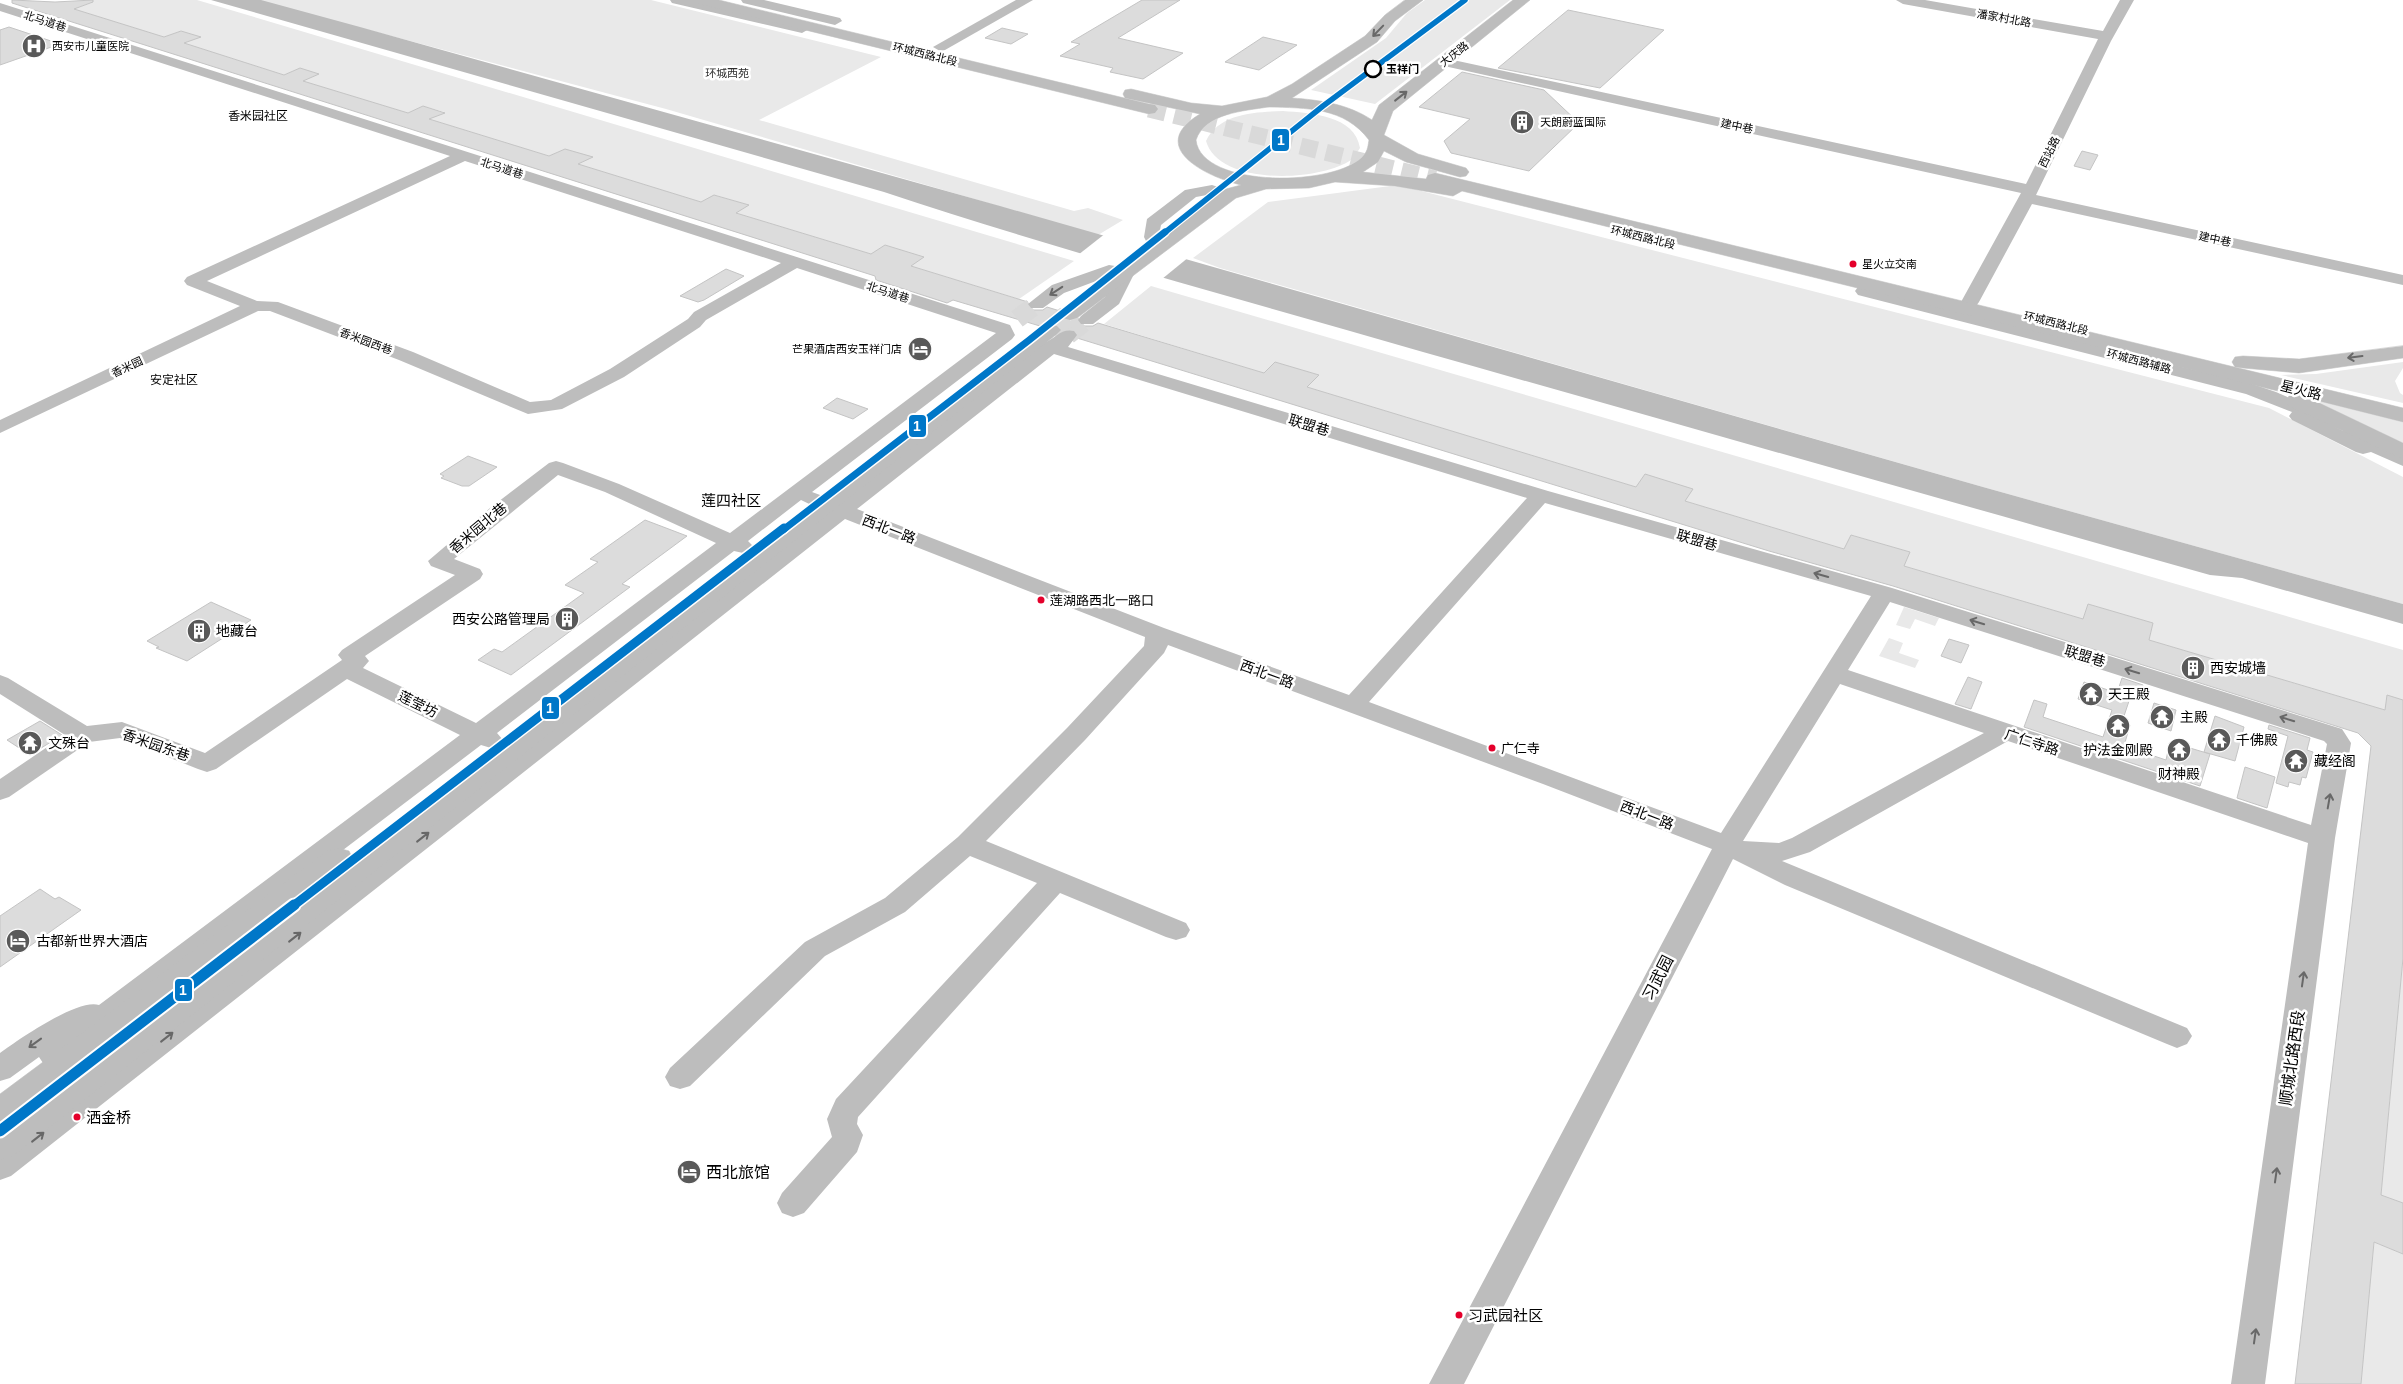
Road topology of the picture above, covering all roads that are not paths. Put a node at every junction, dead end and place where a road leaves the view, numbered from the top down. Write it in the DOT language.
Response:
graph roads {
  1 [pos="677,0"];
  2 [pos="700,0"];
  3 [pos="721,0"];
  4 [pos="1026,0"];
  5 [pos="1415,0"];
  6 [pos="1522,0"];
  7 [pos="1903,0"];
  8 [pos="2127,0"];
  9 [pos="0,7"];
  10 [pos="767,8"];
  11 [pos="802,29"];
  12 [pos="2106,36"];
  13 [pos="940,47"];
  14 [pos="1444,62"];
  15 [pos="1268,102"];
  16 [pos="1184,107"];
  17 [pos="1222,111"];
  18 [pos="1162,116"];
  19 [pos="1187,137"];
  20 [pos="1377,138"];
  21 [pos="464,156"];
  22 [pos="1198,162"];
  23 [pos="1434,172"];
  24 [pos="1336,177"];
  25 [pos="1404,180"];
  26 [pos="1268,183"];
  27 [pos="2028,194"];
  28 [pos="1216,195"];
  29 [pos="795,262"];
  30 [pos="1117,272"];
  31 [pos="2403,280"];
  32 [pos="1864,291"];
  33 [pos="1959,303"];
  34 [pos="255,306"];
  35 [pos="1050,326"];
  36 [pos="2105,352"];
  37 [pos="2147,352"];
  38 [pos="2403,352"];
  39 [pos="2195,366"];
  40 [pos="2403,407"];
  41 [pos="2403,415"];
  42 [pos="0,427"];
  43 [pos="2403,452"];
  44 [pos="2403,460"];
  45 [pos="2403,468"];
  46 [pos="1541,496"];
  47 [pos="826,504"];
  48 [pos="739,545"];
  49 [pos="1884,593"];
  50 [pos="1156,633"];
  51 [pos="345,669"];
  52 [pos="1834,674"];
  53 [pos="0,682"];
  54 [pos="1353,705"];
  55 [pos="2004,732"];
  56 [pos="83,735"];
  57 [pos="2333,735"];
  58 [pos="486,737"];
  59 [pos="0,791"];
  60 [pos="2322,838"];
  61 [pos="967,844"];
  62 [pos="1726,845"];
  63 [pos="1054,882"];
  64 [pos="1176,930"];
  65 [pos="141,989"];
  66 [pos="2176,1036"];
  67 [pos="0,1069"];
  68 [pos="680,1077"];
  69 [pos="0,1095"];
  70 [pos="0,1114"];
  71 [pos="0,1144"];
  72 [pos="0,1167"];
  73 [pos="793,1203"];
  74 [pos="1446,1384"];
  75 [pos="2248,1384"];
  1 -- 11 [label="street"];
  2 -- 10 [label="main road, 环城西路北段"];
  3 -- 10 [label="main road, 环城西路北段"];
  4 -- 13 [label="street"];
  5 -- 15 [label="main road, one-way"];
  6 -- 14 [label="main road, 大庆路"];
  7 -- 12 [label="street, 潘家村北路"];
  8 -- 12 [label="street, 西站路"];
  9 -- 21 [label="street, 北马道巷"];
  10 -- 11 [label="main road"];
  10 -- 13 [label="main road"];
  10 -- 18 [label="main road, 环城西路北段"];
  11 -- 18 [label="main road"];
  12 -- 27 [label="street, 西站路"];
  13 -- 16 [label="main road"];
  20 -- 14 [label="main road, 大庆路, one-way"];
  14 -- 27 [label="street, 建中巷"];
  15 -- 17 [label="main road"];
  15 -- 20 [label="main road, 环城西路北段"];
  16 -- 17 [label="main road"];
  16 -- 18 [label="main road"];
  17 -- 19 [label="main road"];
  18 -- 19 [label="main road"];
  19 -- 22 [label="main road"];
  20 -- 23 [label="main road, 环城西路北段"];
  20 -- 24 [label="main road, 大庆路"];
  21 -- 29 [label="street, 北马道巷"];
  21 -- 34 [label="street, 香米园西巷"];
  22 -- 26 [label="main road"];
  22 -- 28 [label="main road"];
  23 -- 25 [label="main road"];
  23 -- 33 [label="main road, 环城西路北段"];
  23 -- 33 [label="main road, 环城西路北段"];
  24 -- 25 [label="main road, 环城西路北段"];
  24 -- 26 [label="main road"];
  25 -- 32 [label="main road, 环城西路北段"];
  26 -- 28 [label="main road"];
  27 -- 31 [label="street, 建中巷"];
  27 -- 33 [label="street, 西站路"];
  28 -- 30 [label="main road"];
  29 -- 34 [label="street, 香米园西巷"];
  29 -- 35 [label="street, 北马道巷"];
  30 -- 35 [label="main road"];
  30 -- 35 [label="street, one-way"];
  32 -- 33 [label="main road, 环城西路北段"];
  32 -- 36 [label="street, 环城西路辅路"];
  33 -- 37 [label="main road, 环城西路北段"];
  33 -- 39 [label="main road, 环城西路北段"];
  34 -- 42 [label="street, 香米园"];
  35 -- 46 [label="street, 联盟巷"];
  35 -- 47 [label="main road"];
  35 -- 48 [label="street"];
  36 -- 37 [label="street"];
  36 -- 39 [label="street, 环城西路辅路"];
  37 -- 39 [label="main road, 环城西路北段"];
  38 -- 39 [label="main road, one-way"];
  39 -- 40 [label="main road, 星火路"];
  39 -- 41 [label="main road, 星火路"];
  39 -- 43 [label="main road"];
  39 -- 44 [label="street, 环城西路辅路"];
  39 -- 45 [label="street"];
  49 -- 46 [label="street, 联盟巷, one-way"];
  46 -- 54 [label="street"];
  47 -- 48 [label="main road"];
  47 -- 50 [label="street, 西北一路"];
  47 -- 71 [label="main road"];
  72 -- 47 [label="street, one-way"];
  48 -- 51 [label="street, 香米园北巷"];
  48 -- 58 [label="main road"];
  49 -- 52 [label="street"];
  57 -- 49 [label="street, 联盟巷, one-way"];
  50 -- 54 [label="street, 西北一路"];
  50 -- 61 [label="street"];
  51 -- 56 [label="street, 香米园东巷"];
  51 -- 58 [label="street, 莲莹坊"];
  52 -- 55 [label="street, 广仁寺路"];
  52 -- 62 [label="street, 习武园"];
  53 -- 56 [label="street"];
  54 -- 62 [label="street, 西北一路"];
  55 -- 60 [label="street, 广仁寺路"];
  55 -- 62 [label="street"];
  56 -- 59 [label="street"];
  60 -- 57 [label="street, 顺城北路西段, one-way"];
  58 -- 65 [label="street"];
  58 -- 70 [label="main road"];
  75 -- 60 [label="street, 顺城北路西段, one-way"];
  61 -- 63 [label="street"];
  61 -- 68 [label="street"];
  62 -- 66 [label="street"];
  62 -- 74 [label="street, 习武园"];
  63 -- 64 [label="street"];
  63 -- 73 [label="street"];
  65 -- 67 [label="street, one-way"];
  65 -- 69 [label="street"];
}
